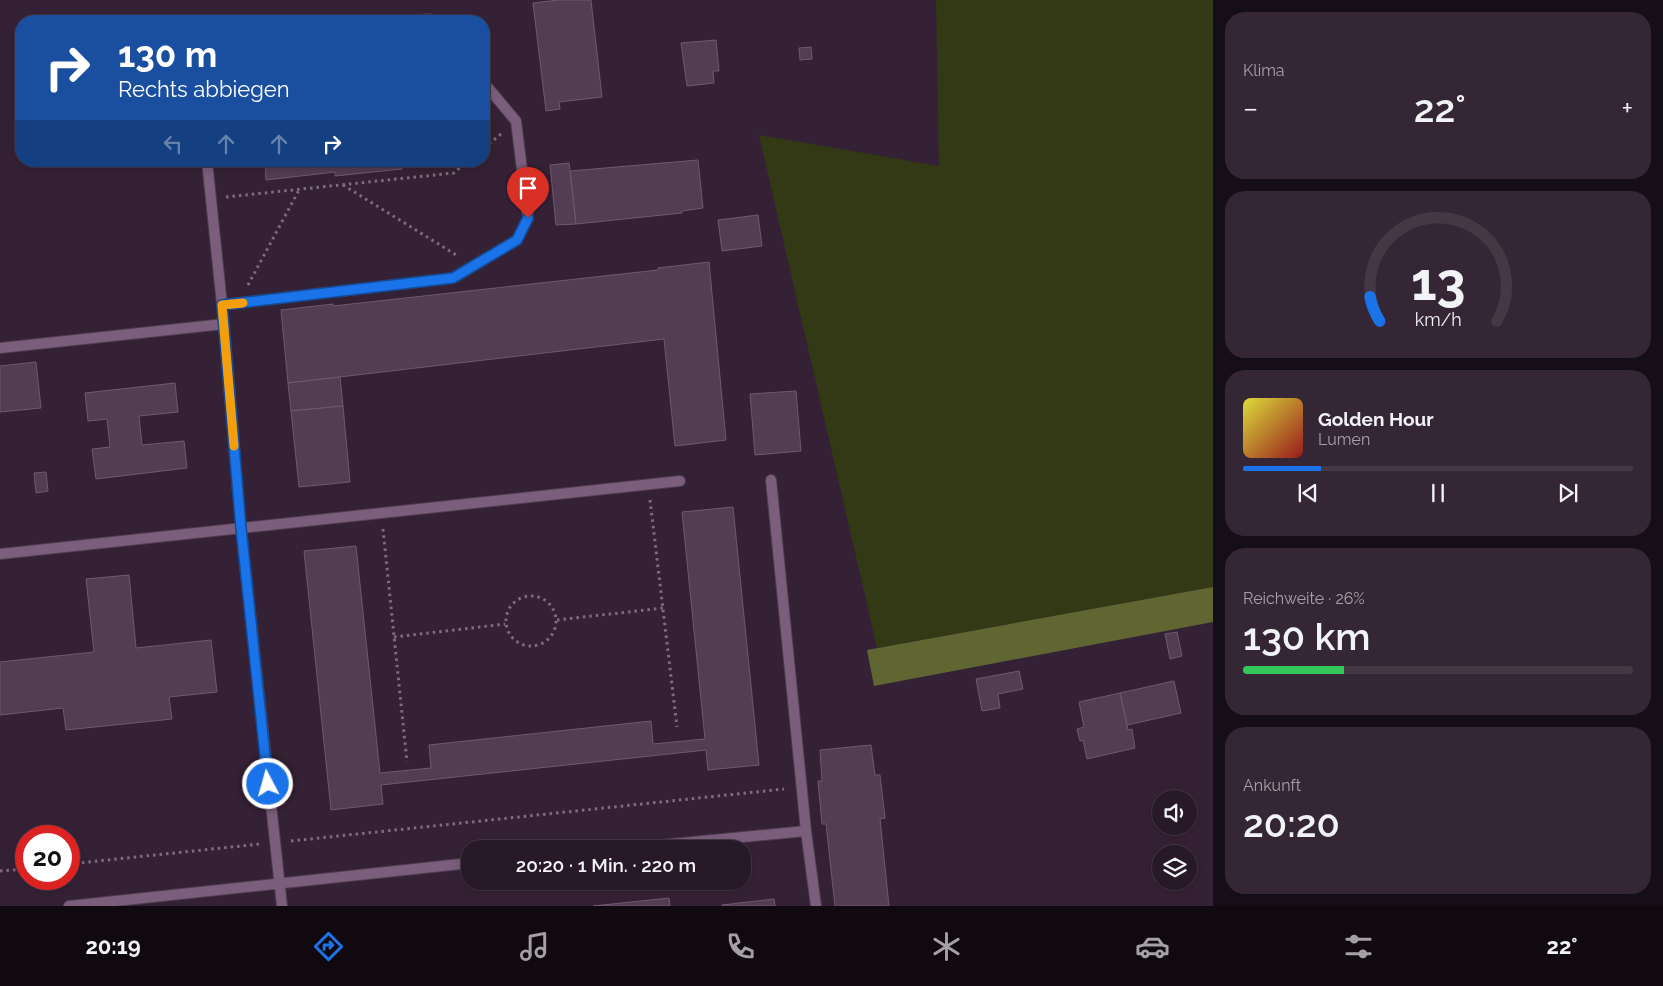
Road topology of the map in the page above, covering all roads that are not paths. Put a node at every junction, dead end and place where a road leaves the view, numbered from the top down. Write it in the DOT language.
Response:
graph roads {
  1 [pos="490,90"];
  2 [pos="208,167"];
  3 [pos="222,305"];
  4 [pos="224,324"];
  5 [pos="0,348"];
  6 [pos="771,480"];
  7 [pos="680,481"];
  8 [pos="241,528"];
  9 [pos="0,554"];
  10 [pos="806,831"];
  11 [pos="712,840"];
  12 [pos="461,864"];
  13 [pos="279,884"];
  14 [pos="69,906"];
  15 [pos="282,906"];
  16 [pos="816,906"];
  1 -- 3 [label="lane"];
  2 -- 3 [label="lane"];
  3 -- 4 [label="lane"];
  4 -- 5 [label="lane"];
  4 -- 8 [label="lane"];
  6 -- 10 [label="lane"];
  7 -- 8 [label="lane"];
  8 -- 9 [label="lane"];
  8 -- 13 [label="lane"];
  10 -- 11 [label="lane"];
  10 -- 16 [label="lane"];
  12 -- 13 [label="lane"];
  13 -- 14 [label="lane"];
  13 -- 15 [label="lane"];
}
